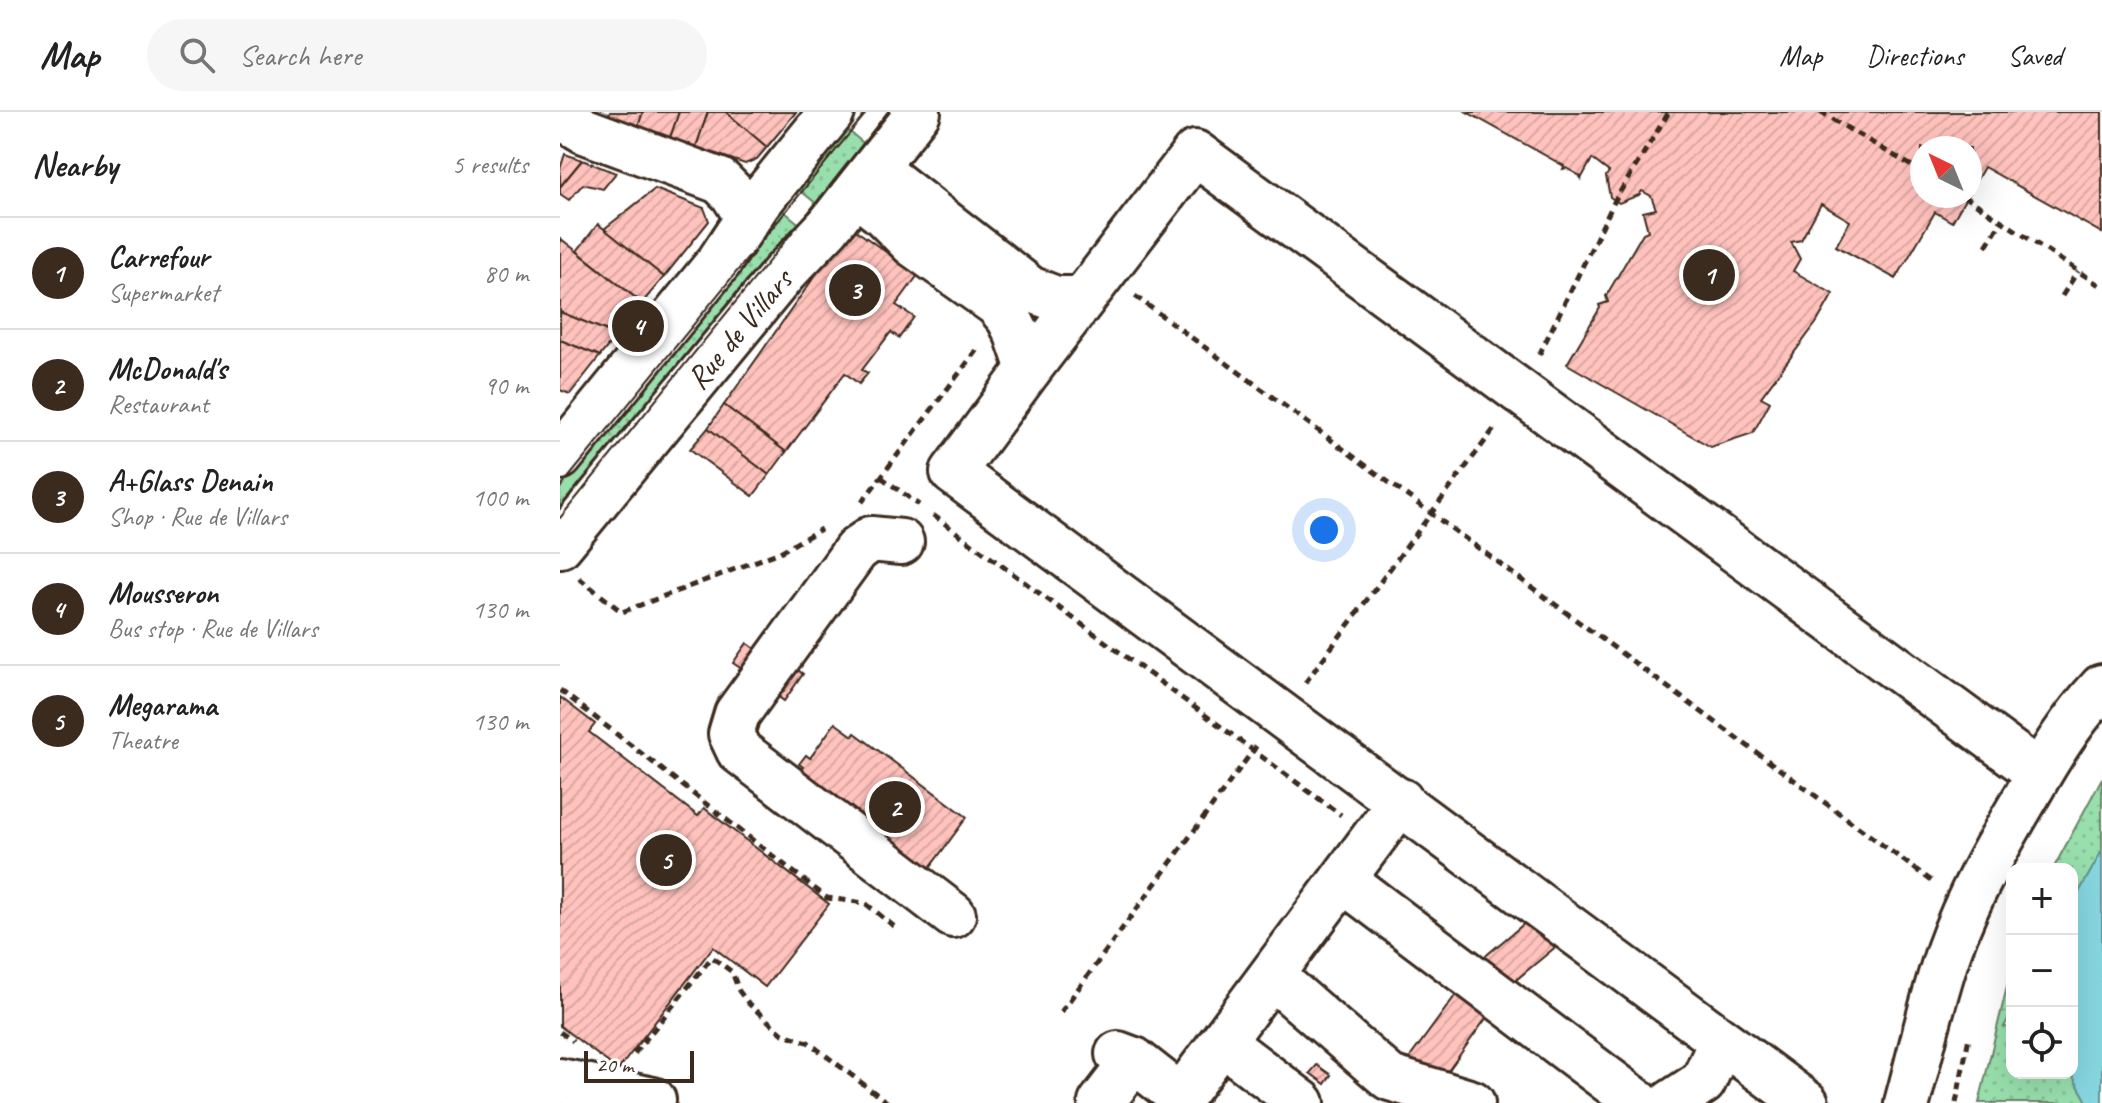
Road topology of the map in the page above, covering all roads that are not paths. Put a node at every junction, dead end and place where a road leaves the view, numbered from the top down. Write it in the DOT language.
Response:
graph roads {
  1 [pos="832,112"];
  2 [pos="918,112"];
  3 [pos="560,116"];
  4 [pos="866,181"];
  5 [pos="748,218"];
  6 [pos="1092,285"];
  7 [pos="1029,369"];
  8 [pos="560,457"];
  9 [pos="901,542"];
  10 [pos="565,558"];
  11 [pos="2102,687"];
  12 [pos="2039,773"];
  13 [pos="1401,801"];
  14 [pos="1343,880"];
  15 [pos="953,915"];
  16 [pos="1272,976"];
  17 [pos="1721,1042"];
  18 [pos="1223,1043"];
  19 [pos="572,1065"];
  20 [pos="1179,1100"];
  21 [pos="652,1102"];
  22 [pos="1101,1103"];
  23 [pos="1302,1103"];
  24 [pos="1472,1103"];
  25 [pos="1639,1103"];
  26 [pos="1671,1103"];
  27 [pos="1806,1103"];
  28 [pos="1907,1103"];
  1 -- 5 [label="street, Rue de Villars"];
  2 -- 4 [label="street, Rue de Villars"];
  3 -- 5 [label="street"];
  4 -- 6 [label="street"];
  4 -- 7 [label="street"];
  4 -- 10 [label="street, Rue de Villars"];
  5 -- 8 [label="street, Rue de Villars"];
  6 -- 7 [label="street"];
  6 -- 12 [label="street"];
  7 -- 13 [label="street"];
  9 -- 15 [label="street"];
  11 -- 12 [label="street"];
  12 -- 28 [label="street"];
  13 -- 14 [label="street"];
  13 -- 17 [label="street"];
  14 -- 16 [label="street"];
  14 -- 25 [label="street"];
  16 -- 18 [label="street"];
  16 -- 24 [label="street"];
  17 -- 26 [label="street"];
  17 -- 27 [label="street"];
  18 -- 20 [label="street"];
  18 -- 23 [label="street"];
  19 -- 21 [label="street"];
  20 -- 22 [label="street"];
}
